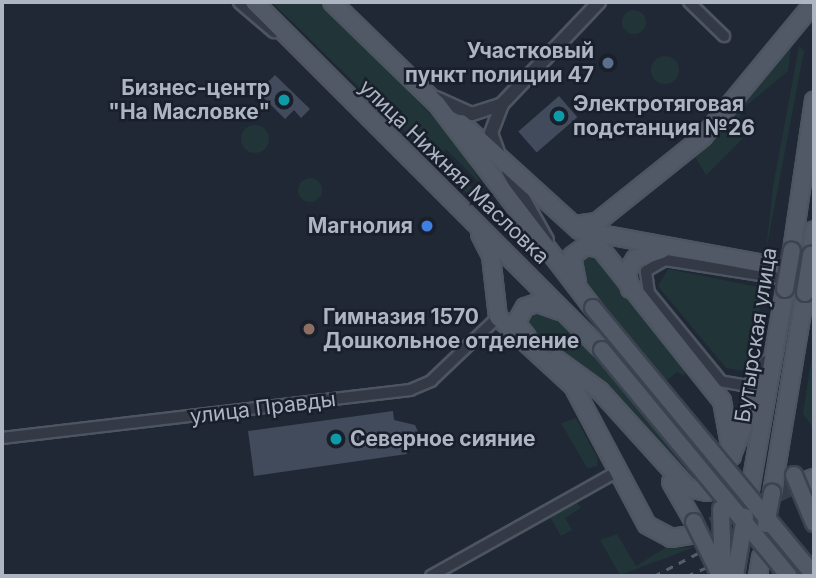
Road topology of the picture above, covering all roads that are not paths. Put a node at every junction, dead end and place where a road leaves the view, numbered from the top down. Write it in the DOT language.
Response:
graph roads {
  1 [pos="240,2"];
  2 [pos="254,2"];
  3 [pos="332,2"];
  4 [pos="599,2"];
  5 [pos="689,2"];
  6 [pos="814,3"];
  7 [pos="724,36"];
  8 [pos="302,52"];
  9 [pos="814,88"];
  10 [pos="423,90"];
  11 [pos="814,101"];
  12 [pos="437,104"];
  13 [pos="502,104"];
  14 [pos="498,153"];
  15 [pos="452,199"];
  16 [pos="569,222"];
  17 [pos="814,230"];
  18 [pos="686,252"];
  19 [pos="770,271"];
  20 [pos="563,272"];
  21 [pos="814,278"];
  22 [pos="809,288"];
  23 [pos="631,291"];
  24 [pos="593,308"];
  25 [pos="498,317"];
  26 [pos="577,323"];
  27 [pos="778,330"];
  28 [pos="544,359"];
  29 [pos="766,361"];
  30 [pos="781,434"];
  31 [pos="2,438"];
  32 [pos="732,456"];
  33 [pos="618,471"];
  34 [pos="728,473"];
  35 [pos="805,478"];
  36 [pos="814,523"];
  37 [pos="692,529"];
  38 [pos="759,567"];
  39 [pos="814,575"];
  40 [pos="431,576"];
  41 [pos="722,576"];
  42 [pos="735,576"];
  43 [pos="789,576"];
  1 -- 8 [label="street, улица Нижняя Масловка"];
  2 -- 8 [label="main road, улица Нижняя Масловка"];
  3 -- 10 [label="main road, улица Нижняя Масловка"];
  4 -- 13 [label="street"];
  5 -- 7 [label="street"];
  6 -- 16 [label="main road"];
  8 -- 15 [label="main road, улица Нижняя Масловка"];
  9 -- 11 [label="main road, Бутырская улица"];
  10 -- 12 [label="main road, улица Нижняя Масловка"];
  10 -- 13 [label="street"];
  11 -- 27 [label="main road, Бутырская улица, bridge"];
  12 -- 14 [label="main road"];
  12 -- 20 [label="main road, улица Нижняя Масловка"];
  13 -- 14 [label="street"];
  14 -- 16 [label="main road"];
  14 -- 20 [label="street"];
  15 -- 25 [label="main road"];
  15 -- 26 [label="main road, улица Нижняя Масловка"];
  16 -- 18 [label="main road"];
  17 -- 22 [label="main road, Бутырская улица, bridge"];
  18 -- 19 [label="main road"];
  18 -- 23 [label="main road"];
  19 -- 21 [label="street"];
  19 -- 22 [label="street"];
  19 -- 29 [label="street"];
  20 -- 24 [label="main road, улица Нижняя Масловка"];
  22 -- 30 [label="main road, Бутырская улица"];
  23 -- 24 [label="main road"];
  23 -- 32 [label="main road"];
  24 -- 39 [label="main road, bridge"];
  25 -- 28 [label="main road"];
  25 -- 31 [label="street, улица Правды"];
  26 -- 34 [label="main road"];
  26 -- 43 [label="main road, улица Нижняя Масловка, bridge"];
  27 -- 29 [label="main road"];
  27 -- 42 [label="main road, Бутырская улица, bridge"];
  28 -- 33 [label="main road"];
  28 -- 37 [label="main road"];
  29 -- 32 [label="main road"];
  30 -- 35 [label="main road"];
  30 -- 38 [label="main road, Бутырская улица, bridge"];
  32 -- 34 [label="main road"];
  33 -- 37 [label="main road"];
  33 -- 40 [label="street"];
  34 -- 41 [label="main road, bridge"];
  35 -- 36 [label="main road, bridge"];
  37 -- 41 [label="main road, bridge"];
}
